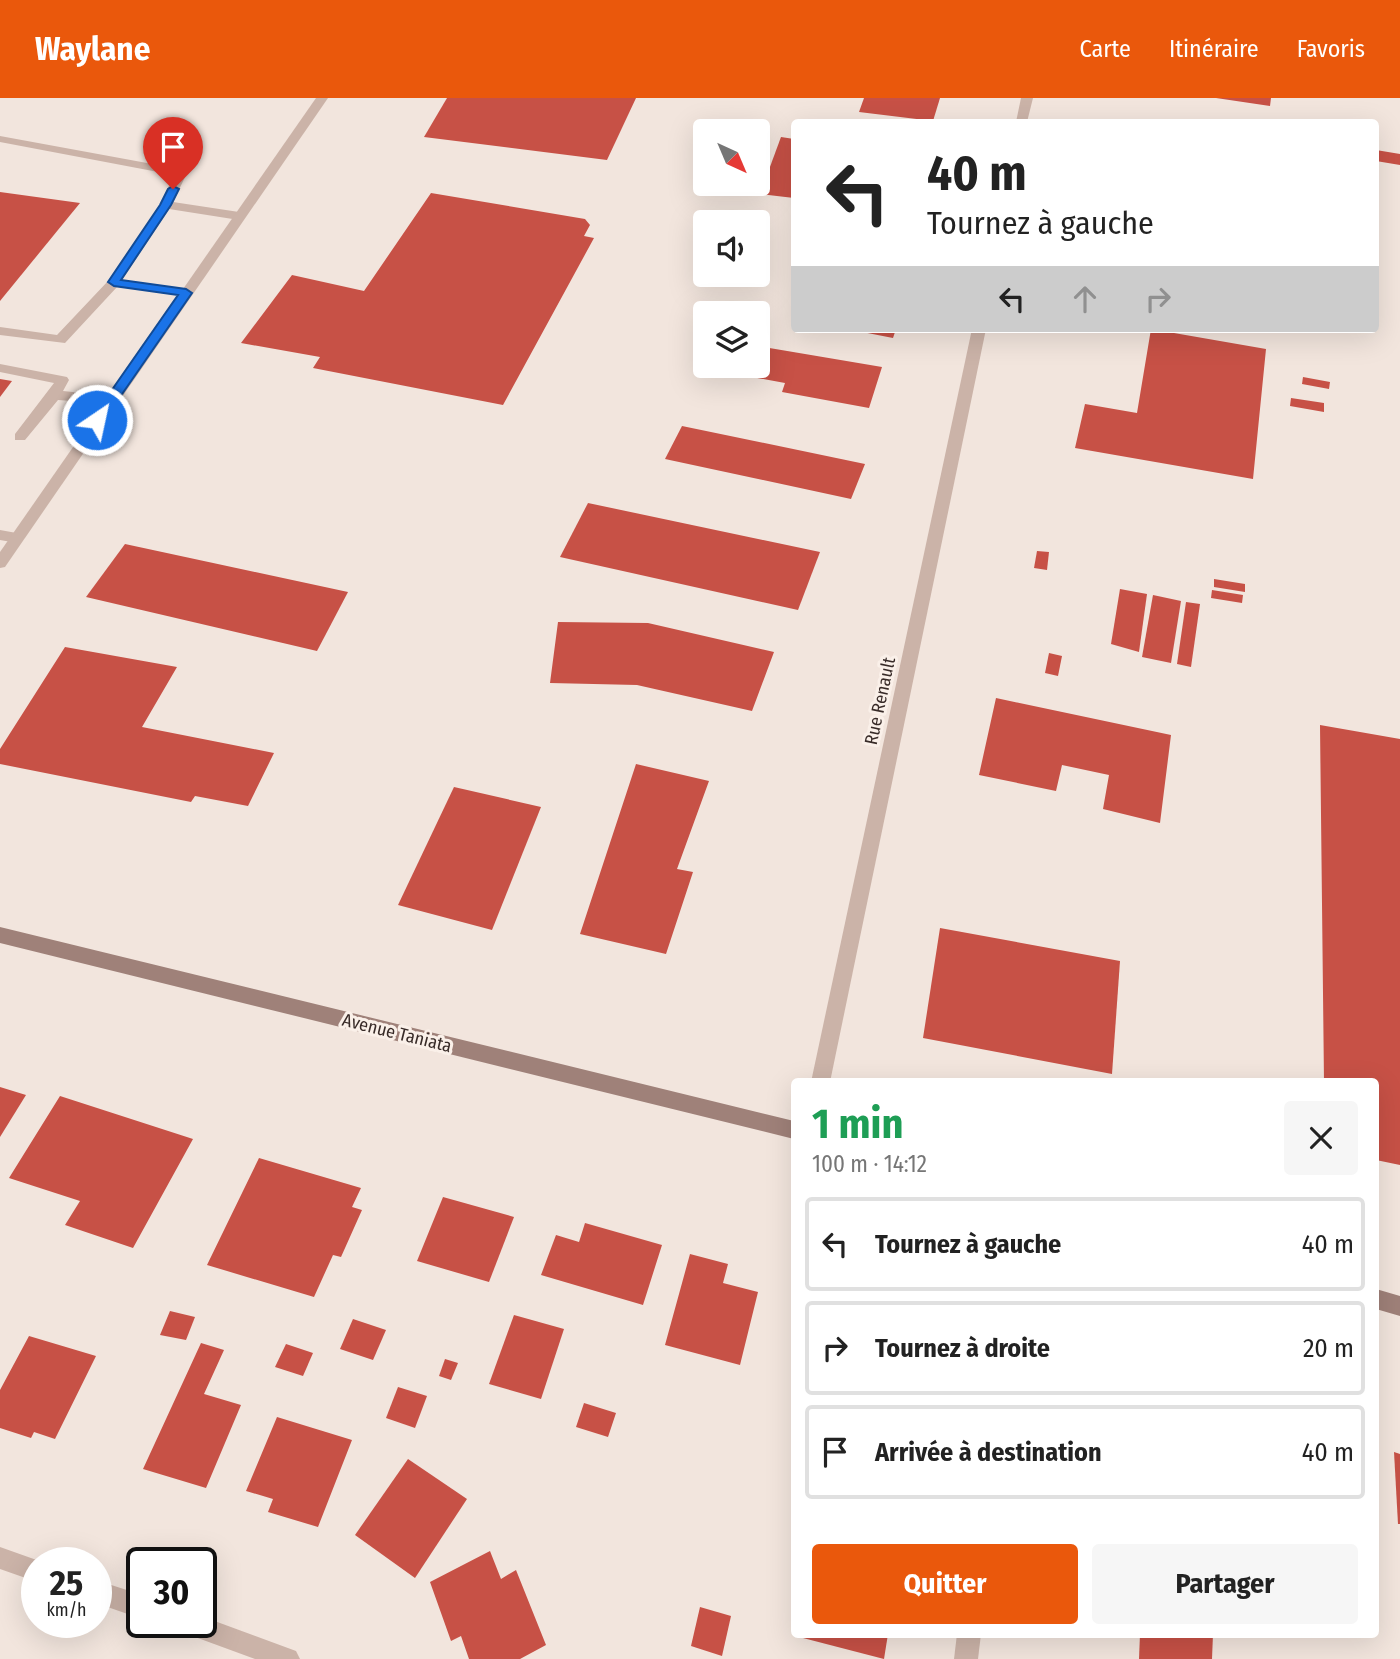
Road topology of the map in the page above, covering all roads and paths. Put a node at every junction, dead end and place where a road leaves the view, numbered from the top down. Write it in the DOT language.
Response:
graph roads {
  1 [pos="322,98"];
  2 [pos="1027,98"];
  3 [pos="1023,119"];
  4 [pos="0,139"];
  5 [pos="166,205"];
  6 [pos="239,216"];
  7 [pos="114,282"];
  8 [pos="186,293"];
  9 [pos="0,331"];
  10 [pos="978,333"];
  11 [pos="0,368"];
  12 [pos="54,395"];
  13 [pos="111,400"];
  14 [pos="20,437"];
  15 [pos="0,535"];
  16 [pos="17,538"];
  17 [pos="0,563"];
  18 [pos="0,935"];
  19 [pos="821,1078"];
  20 [pos="791,1129"];
  21 [pos="1379,1300"];
  22 [pos="1400,1306"];
  23 [pos="0,1558"];
  24 [pos="21,1565"];
  25 [pos="217,1634"];
  26 [pos="969,1638"];
  27 [pos="288,1659"];
  28 [pos="966,1659"];
  1 -- 6 [label="street"];
  2 -- 3 [label="street"];
  4 -- 5 [label="street"];
  5 -- 6 [label="street"];
  5 -- 7 [label="street"];
  6 -- 8 [label="street"];
  7 -- 8 [label="street"];
  7 -- 9 [label="street"];
  8 -- 13 [label="street"];
  10 -- 19 [label="street, Rue Renault"];
  11 -- 12 [label="street"];
  12 -- 13 [label="street"];
  12 -- 14 [label="street"];
  13 -- 16 [label="street"];
  15 -- 16 [label="street"];
  16 -- 17 [label="street"];
  18 -- 20 [label="main road, Avenue Taniata"];
  21 -- 22 [label="main road"];
  23 -- 24 [label="street"];
  25 -- 27 [label="street"];
  26 -- 28 [label="street"];
}
